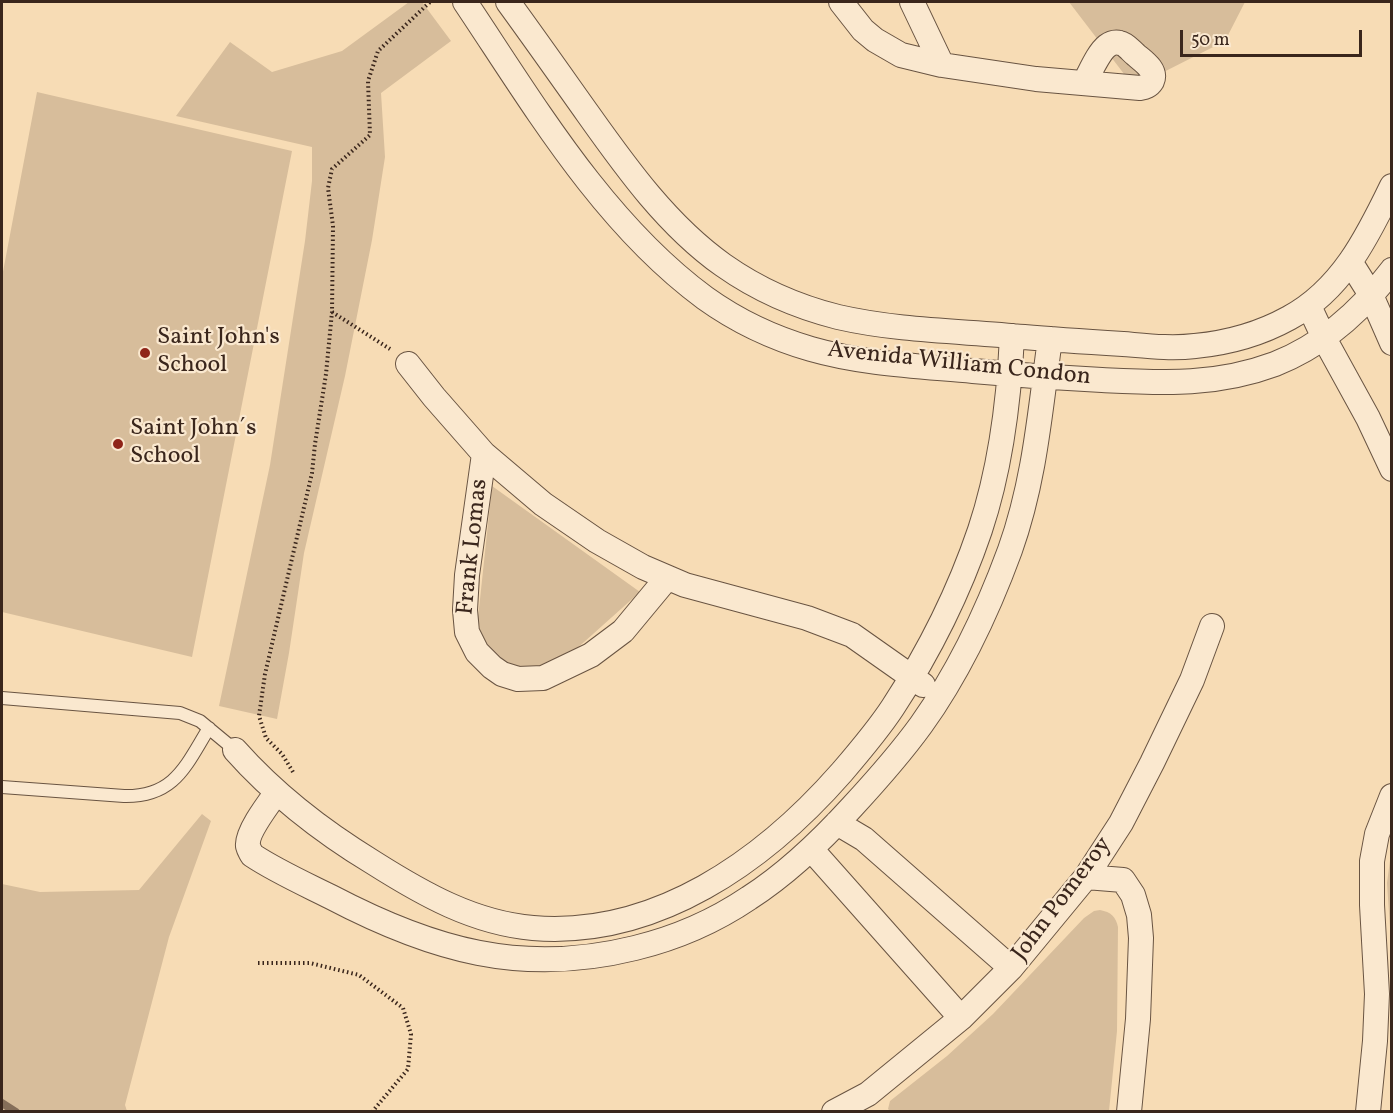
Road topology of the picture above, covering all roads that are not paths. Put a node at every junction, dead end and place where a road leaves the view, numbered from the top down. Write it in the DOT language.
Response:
graph roads {
  1 [pos="465,2"];
  2 [pos="508,2"];
  3 [pos="841,2"];
  4 [pos="912,2"];
  5 [pos="942,65"];
  6 [pos="1084,83"];
  7 [pos="1392,186"];
  8 [pos="1350,263"];
  9 [pos="1392,270"];
  10 [pos="1371,295"];
  11 [pos="1309,306"];
  12 [pos="1012,336"];
  13 [pos="1050,339"];
  14 [pos="1324,339"];
  15 [pos="1392,343"];
  16 [pos="408,364"];
  17 [pos="1010,374"];
  18 [pos="1045,377"];
  19 [pos="484,454"];
  20 [pos="1392,469"];
  21 [pos="668,578"];
  22 [pos="1212,626"];
  23 [pos="912,676"];
  24 [pos="2,698"];
  25 [pos="940,698"];
  26 [pos="209,728"];
  27 [pos="235,750"];
  28 [pos="2,787"];
  29 [pos="277,792"];
  30 [pos="1392,796"];
  31 [pos="837,824"];
  32 [pos="811,849"];
  33 [pos="1086,877"];
  34 [pos="1011,968"];
  35 [pos="1384,993"];
  36 [pos="961,1018"];
  37 [pos="868,1103"];
  38 [pos="834,1112"];
  39 [pos="1129,1112"];
  40 [pos="1368,1112"];
  1 -- 17 [label="street, Avenida William Condon"];
  2 -- 12 [label="street, Avenida William Condon"];
  3 -- 5 [label="street"];
  4 -- 5 [label="street"];
  5 -- 6 [label="street"];
  7 -- 8 [label="street, Avenida William Condon"];
  8 -- 10 [label="street"];
  8 -- 11 [label="street, Avenida William Condon"];
  9 -- 10 [label="street, Avenida William Condon"];
  10 -- 14 [label="street, Avenida William Condon"];
  10 -- 15 [label="street"];
  11 -- 13 [label="street, Avenida William Condon"];
  11 -- 14 [label="street"];
  12 -- 13 [label="street, Avenida William Condon"];
  12 -- 17 [label="street"];
  13 -- 18 [label="street"];
  14 -- 18 [label="street, Avenida William Condon"];
  14 -- 20 [label="street"];
  16 -- 19 [label="street, Frank Lomas"];
  17 -- 18 [label="street, Avenida William Condon"];
  17 -- 23 [label="street"];
  18 -- 25 [label="street"];
  19 -- 21 [label="street, Frank Lomas"];
  19 -- 21 [label="street, Frank Lomas"];
  21 -- 23 [label="street, Frank Lomas"];
  22 -- 33 [label="street, John Pomeroy"];
  23 -- 25 [label="street, Frank Lomas"];
  23 -- 29 [label="street"];
  24 -- 26 [label="lane"];
  25 -- 31 [label="street"];
  26 -- 27 [label="lane"];
  26 -- 28 [label="lane"];
  27 -- 29 [label="street"];
  29 -- 32 [label="street"];
  30 -- 35 [label="street"];
  31 -- 32 [label="street"];
  31 -- 34 [label="street"];
  32 -- 36 [label="street"];
  33 -- 34 [label="street, John Pomeroy"];
  33 -- 39 [label="street"];
  34 -- 36 [label="street, John Pomeroy"];
  35 -- 40 [label="street"];
  36 -- 37 [label="street, John Pomeroy"];
  37 -- 38 [label="street, John Pomeroy"];
}
